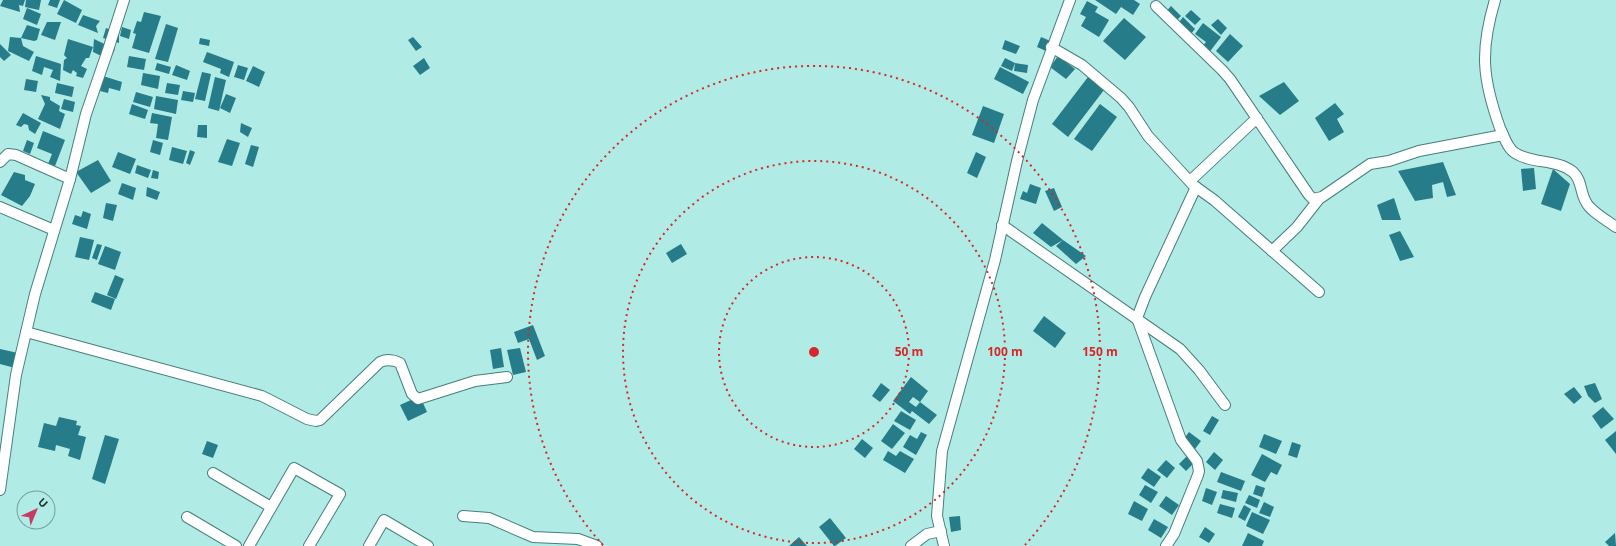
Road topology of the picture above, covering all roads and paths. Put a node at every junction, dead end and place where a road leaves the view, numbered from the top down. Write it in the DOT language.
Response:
graph roads {
  1 [pos="124,0"];
  2 [pos="1070,0"];
  3 [pos="1495,0"];
  4 [pos="1156,6"];
  5 [pos="1051,47"];
  6 [pos="1257,118"];
  7 [pos="1503,135"];
  8 [pos="0,162"];
  9 [pos="70,179"];
  10 [pos="1193,184"];
  11 [pos="1319,199"];
  12 [pos="0,207"];
  13 [pos="1002,225"];
  14 [pos="1616,227"];
  15 [pos="54,230"];
  16 [pos="1272,251"];
  17 [pos="1319,292"];
  18 [pos="1137,318"];
  19 [pos="26,332"];
  20 [pos="507,377"];
  21 [pos="1225,405"];
  22 [pos="213,473"];
  23 [pos="0,490"];
  24 [pos="271,507"];
  25 [pos="463,516"];
  26 [pos="187,517"];
  27 [pos="941,531"];
  28 [pos="236,546"];
  29 [pos="248,546"];
  30 [pos="310,546"];
  31 [pos="369,546"];
  32 [pos="428,546"];
  33 [pos="597,546"];
  34 [pos="911,546"];
  35 [pos="944,546"];
  36 [pos="1166,546"];
  1 -- 9 [label="street"];
  2 -- 5 [label="street"];
  3 -- 7 [label="street"];
  4 -- 6 [label="street"];
  5 -- 10 [label="street"];
  5 -- 13 [label="street"];
  6 -- 10 [label="street"];
  6 -- 11 [label="street"];
  7 -- 11 [label="street"];
  7 -- 14 [label="street"];
  8 -- 9 [label="street"];
  9 -- 15 [label="street"];
  10 -- 16 [label="street"];
  10 -- 18 [label="street"];
  11 -- 16 [label="street"];
  12 -- 15 [label="street"];
  13 -- 18 [label="street"];
  13 -- 27 [label="street"];
  15 -- 19 [label="street"];
  16 -- 17 [label="street"];
  18 -- 21 [label="street"];
  18 -- 36 [label="street"];
  19 -- 20 [label="street"];
  19 -- 23 [label="street"];
  22 -- 24 [label="street"];
  24 -- 29 [label="street"];
  24 -- 30 [label="street"];
  25 -- 33 [label="street"];
  26 -- 28 [label="street"];
  27 -- 34 [label="street"];
  27 -- 35 [label="street"];
  31 -- 32 [label="street"];
}
